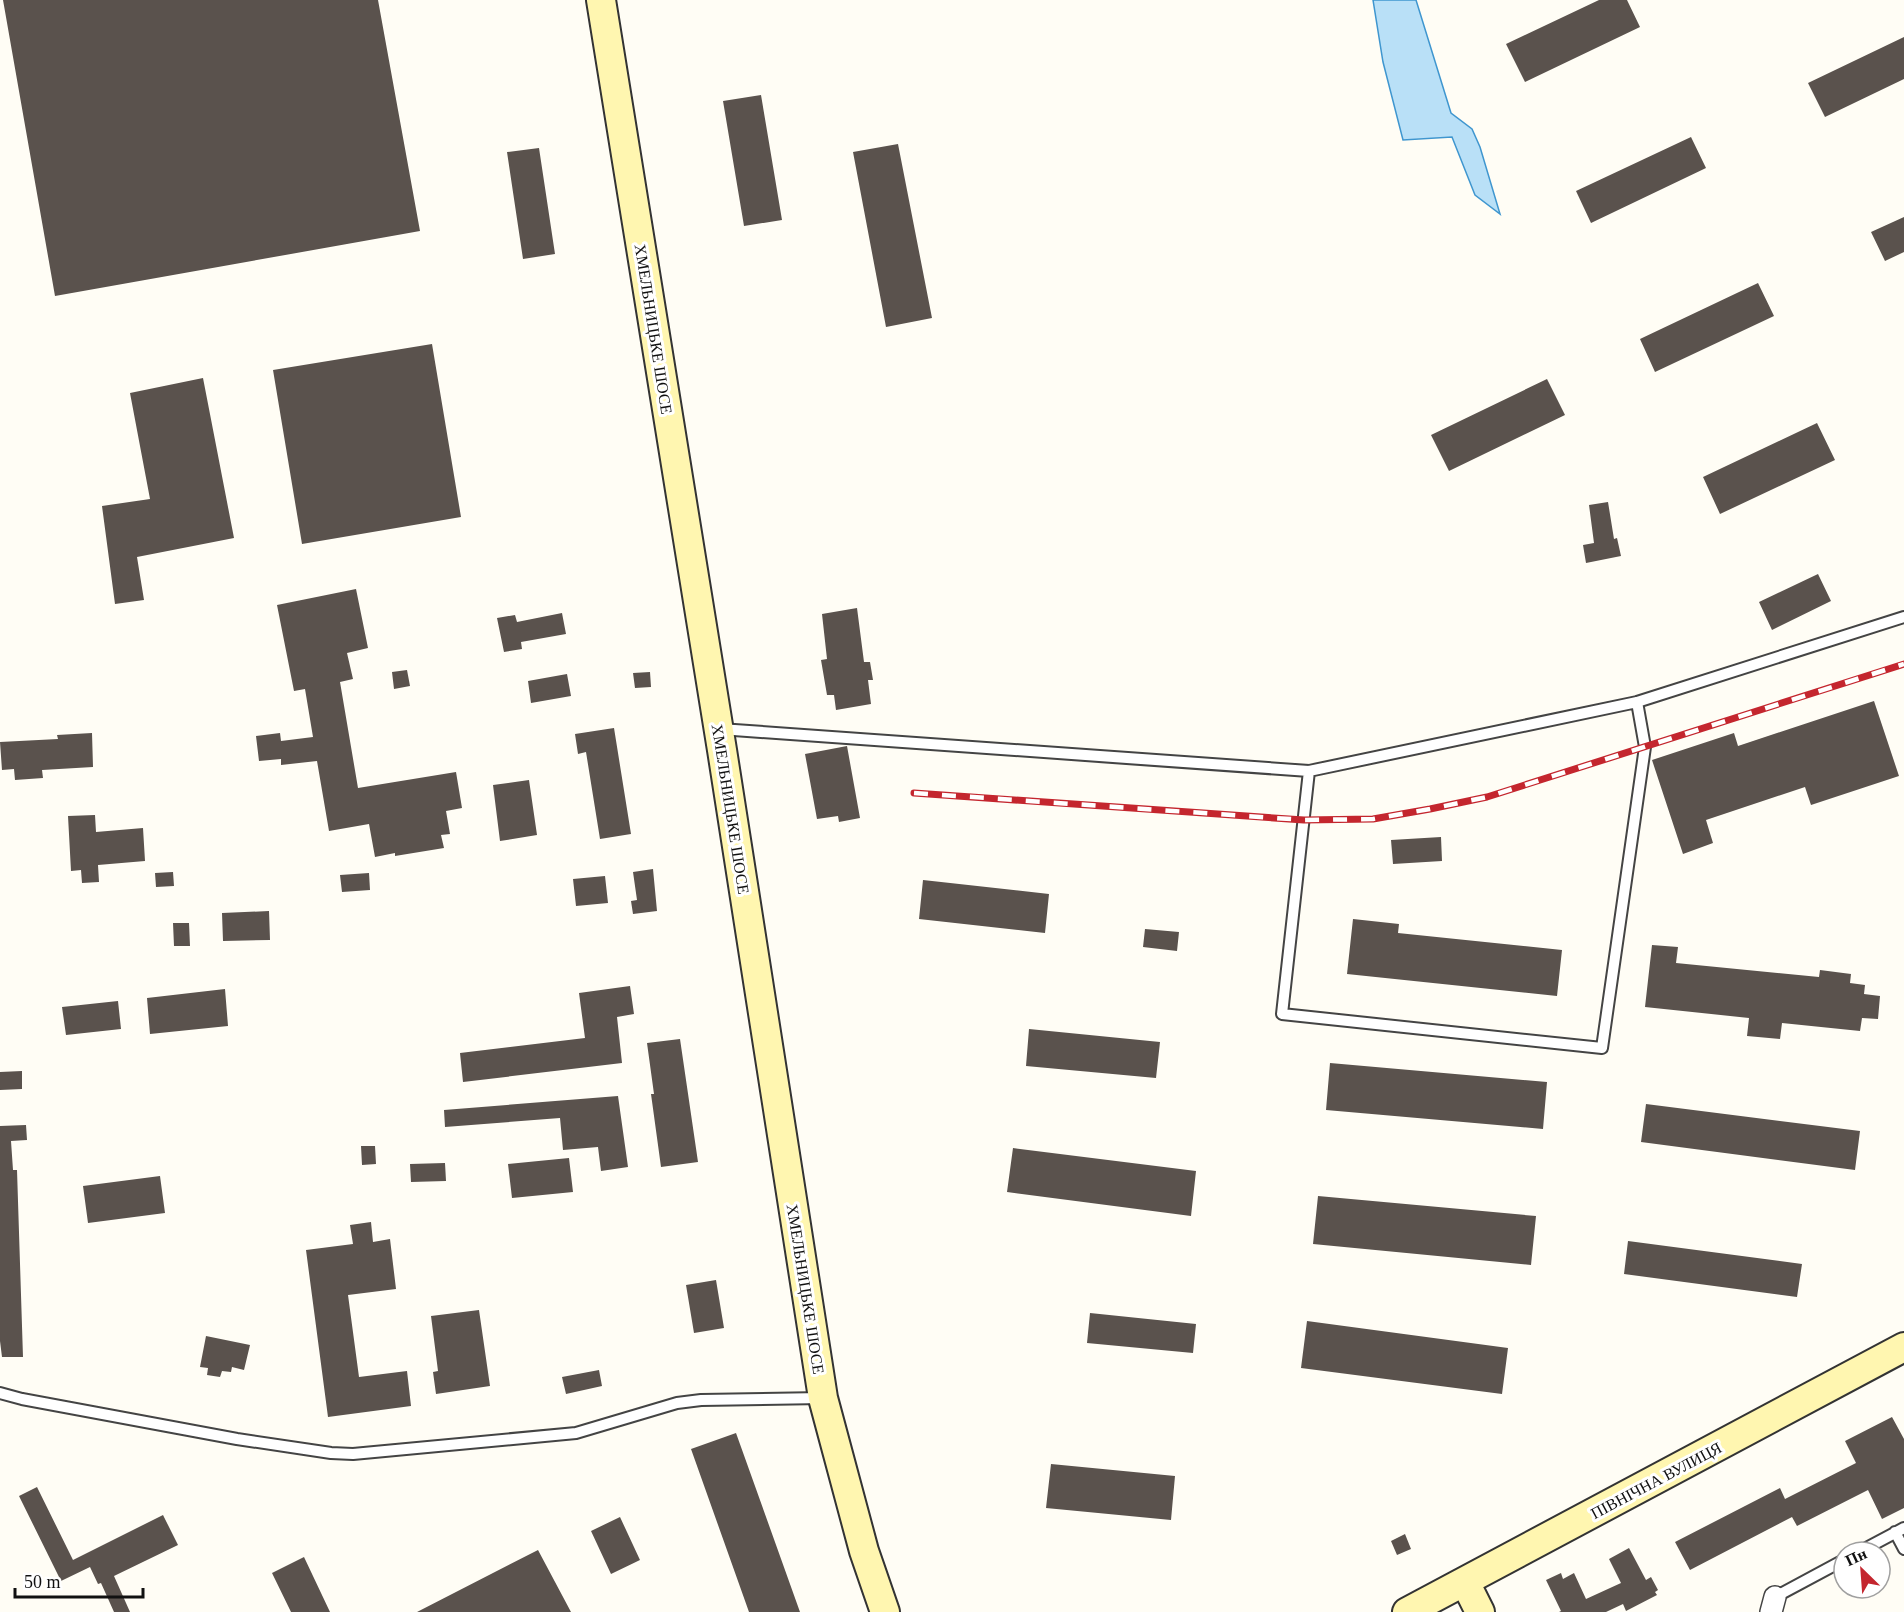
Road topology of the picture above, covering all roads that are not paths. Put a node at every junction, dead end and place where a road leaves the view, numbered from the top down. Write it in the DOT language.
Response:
graph roads {
  1 [pos="601,0"];
  2 [pos="1904,617"];
  3 [pos="1637,702"];
  4 [pos="718,729"];
  5 [pos="1309,771"];
  6 [pos="1904,1347"];
  7 [pos="0,1393"];
  8 [pos="823,1398"];
  9 [pos="1900,1530"];
  10 [pos="1881,1540"];
  11 [pos="1904,1549"];
  12 [pos="1832,1568"];
  13 [pos="1465,1582"];
  14 [pos="1773,1605"];
  15 [pos="885,1612"];
  16 [pos="1407,1612"];
  17 [pos="1480,1612"];
  1 -- 4 [label="street, ХМЕЛЬНИЦЬКЕ ШОСЕ"];
  2 -- 3 [label="lane"];
  3 -- 5 [label="lane"];
  3 -- 5 [label="lane"];
  4 -- 5 [label="lane"];
  4 -- 8 [label="street, ХМЕЛЬНИЦЬКЕ ШОСЕ"];
  6 -- 13 [label="street, ПІВНІЧНА ВУЛИЦЯ"];
  7 -- 8 [label="lane"];
  8 -- 15 [label="street, ХМЕЛЬНИЦЬКЕ ШОСЕ"];
  9 -- 10 [label="lane"];
  9 -- 11 [label="lane"];
  12 -- 14 [label="lane"];
  13 -- 16 [label="street, ПІВНІЧНА ВУЛИЦЯ"];
  13 -- 17 [label="street"];
}
